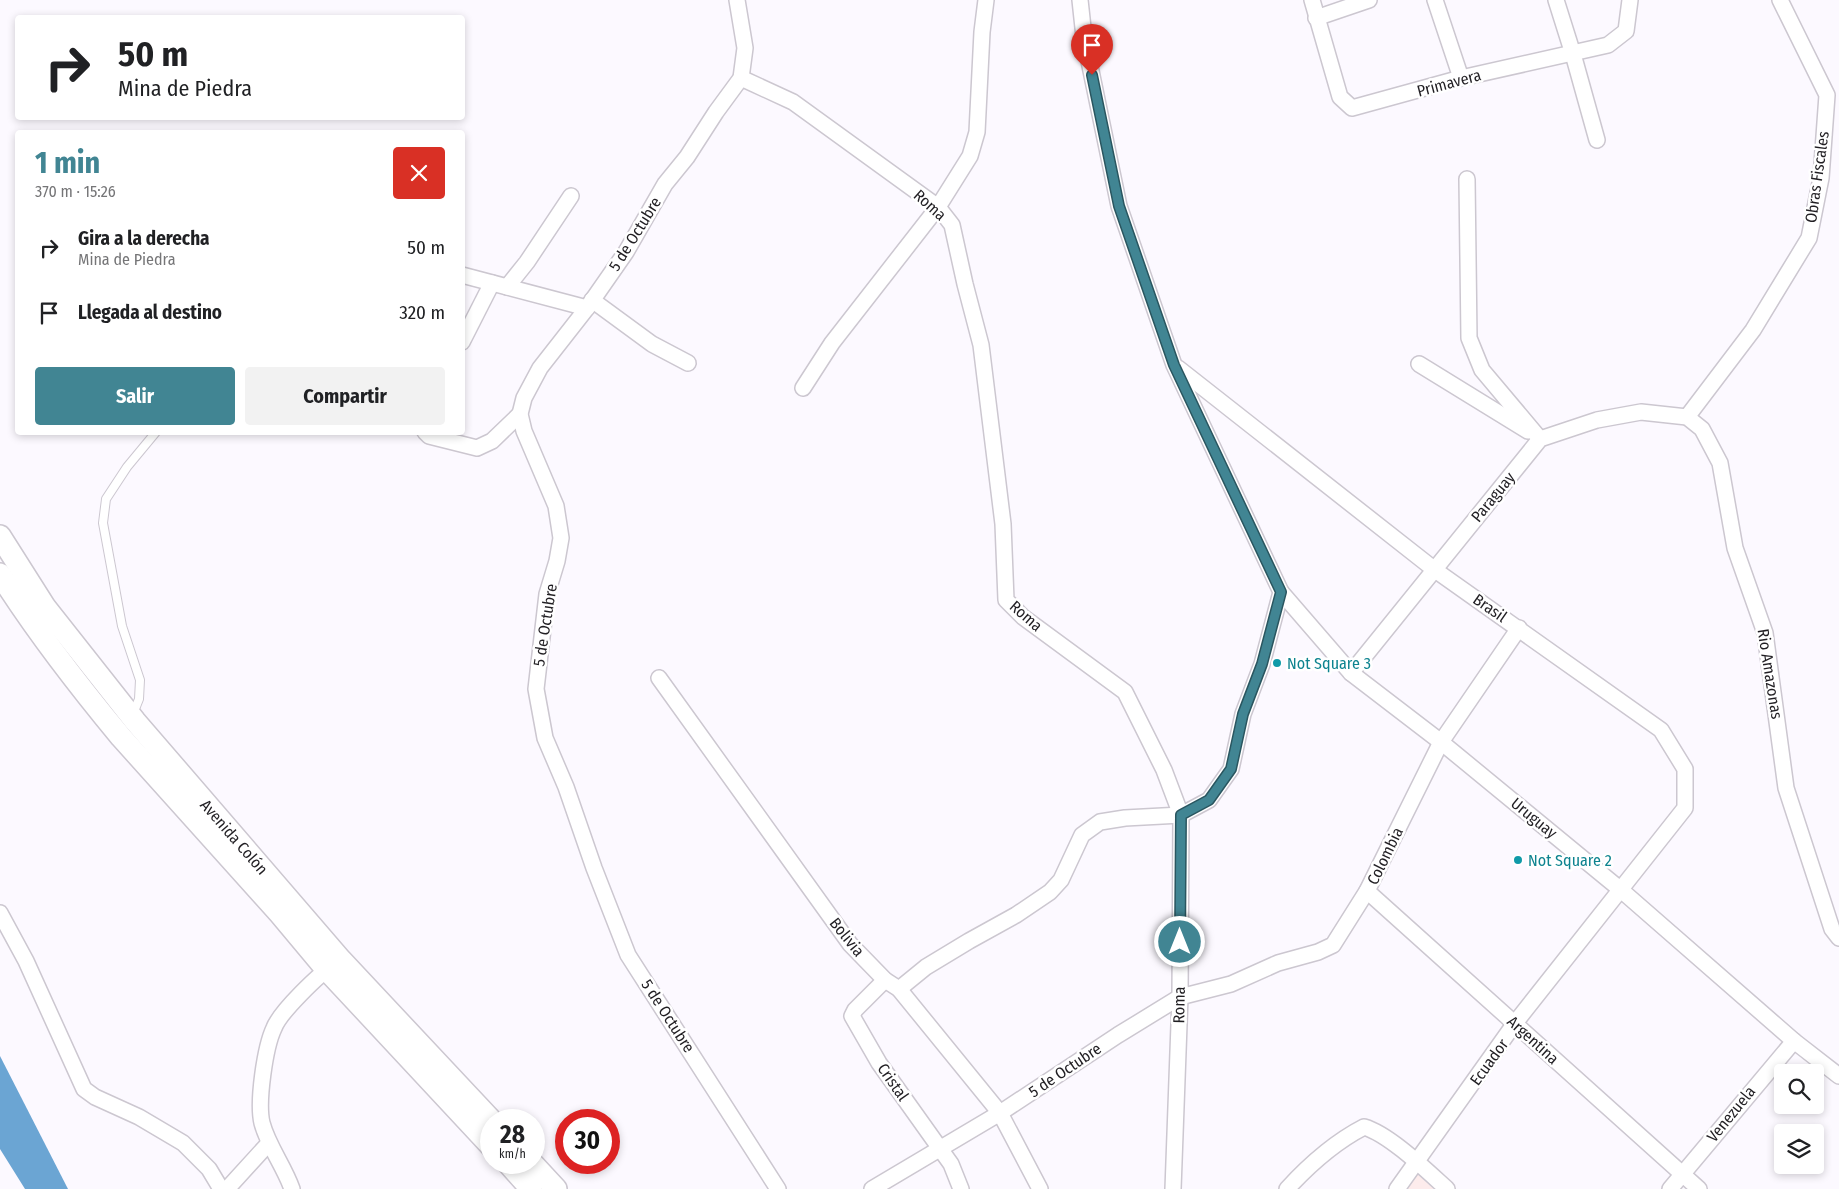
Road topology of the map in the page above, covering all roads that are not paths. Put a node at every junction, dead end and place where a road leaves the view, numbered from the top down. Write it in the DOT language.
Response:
graph roads {
  1 [pos="738,0"];
  2 [pos="986,0"];
  3 [pos="1080,0"];
  4 [pos="1312,0"];
  5 [pos="1369,0"];
  6 [pos="1435,0"];
  7 [pos="1556,0"];
  8 [pos="1630,0"];
  9 [pos="1780,0"];
  10 [pos="1316,18"];
  11 [pos="1573,54"];
  12 [pos="741,78"];
  13 [pos="1461,78"];
  14 [pos="1597,140"];
  15 [pos="1467,179"];
  16 [pos="571,196"];
  17 [pos="938,207"];
  18 [pos="465,276"];
  19 [pos="499,285"];
  20 [pos="590,304"];
  21 [pos="465,337"];
  22 [pos="688,363"];
  23 [pos="1419,364"];
  24 [pos="1174,365"];
  25 [pos="802,388"];
  26 [pos="520,414"];
  27 [pos="1687,417"];
  28 [pos="154,435"];
  29 [pos="428,435"];
  30 [pos="1540,439"];
  31 [pos="0,536"];
  32 [pos="1435,570"];
  33 [pos="0,574"];
  34 [pos="1281,592"];
  35 [pos="1519,628"];
  36 [pos="1351,673"];
  37 [pos="659,678"];
  38 [pos="131,717"];
  39 [pos="1440,742"];
  40 [pos="1181,815"];
  41 [pos="1621,890"];
  42 [pos="1367,891"];
  43 [pos="0,913"];
  44 [pos="1839,938"];
  45 [pos="334,965"];
  46 [pos="885,980"];
  47 [pos="899,989"];
  48 [pos="1180,997"];
  49 [pos="1515,1023"];
  50 [pos="1794,1040"];
  51 [pos="1839,1076"];
  52 [pos="480,1109"];
  53 [pos="1000,1113"];
  54 [pos="480,1133"];
  55 [pos="269,1143"];
  56 [pos="939,1147"];
  57 [pos="1417,1162"];
  58 [pos="517,1174"];
  59 [pos="542,1174"];
  60 [pos="1682,1174"];
  61 [pos="221,1189"];
  62 [pos="227,1189"];
  63 [pos="292,1189"];
  64 [pos="531,1189"];
  65 [pos="556,1189"];
  66 [pos="778,1189"];
  67 [pos="872,1189"];
  68 [pos="961,1189"];
  69 [pos="1040,1189"];
  70 [pos="1173,1189"];
  71 [pos="1287,1189"];
  72 [pos="1397,1189"];
  73 [pos="1447,1189"];
  74 [pos="1670,1189"];
  75 [pos="1699,1189"];
  1 -- 12 [label="street"];
  2 -- 17 [label="street"];
  3 -- 24 [label="street, Uruguay"];
  4 -- 10 [label="street, Primavera"];
  5 -- 10 [label="street"];
  6 -- 13 [label="street"];
  7 -- 11 [label="street"];
  8 -- 11 [label="street, Primavera"];
  9 -- 27 [label="street, Obras Fiscales"];
  10 -- 13 [label="street, Primavera"];
  11 -- 13 [label="street, Primavera"];
  11 -- 14 [label="street"];
  12 -- 17 [label="street, Roma"];
  12 -- 20 [label="street, 5 de Octubre"];
  15 -- 30 [label="street"];
  16 -- 19 [label="street"];
  17 -- 25 [label="street"];
  17 -- 40 [label="street, Roma"];
  18 -- 19 [label="street"];
  19 -- 20 [label="street"];
  19 -- 21 [label="street"];
  20 -- 22 [label="street"];
  20 -- 26 [label="street, 5 de Octubre"];
  23 -- 30 [label="street"];
  24 -- 32 [label="street, Brasil"];
  24 -- 34 [label="street, Uruguay"];
  26 -- 29 [label="street"];
  26 -- 66 [label="street, 5 de Octubre"];
  27 -- 30 [label="street"];
  27 -- 44 [label="street, Rio Amazonas"];
  28 -- 38 [label="lane"];
  30 -- 32 [label="street, Paraguay"];
  31 -- 38 [label="main road, Avenida Colón"];
  32 -- 35 [label="street, Brasil"];
  32 -- 36 [label="street, Paraguay"];
  33 -- 45 [label="main road, Avenida Colón"];
  34 -- 36 [label="street, Uruguay"];
  34 -- 40 [label="street"];
  35 -- 39 [label="street, Colombia"];
  35 -- 41 [label="street, Brasil"];
  36 -- 39 [label="street, Uruguay"];
  37 -- 46 [label="street, Bolivia"];
  38 -- 45 [label="main road, Avenida Colón"];
  39 -- 41 [label="street, Uruguay"];
  39 -- 42 [label="street, Colombia"];
  40 -- 47 [label="street"];
  40 -- 48 [label="street, Roma"];
  41 -- 49 [label="street, Ecuador"];
  41 -- 50 [label="street, Uruguay"];
  42 -- 48 [label="street, Colombia"];
  42 -- 49 [label="street, Argentina"];
  43 -- 61 [label="street"];
  45 -- 52 [label="main road, Avenida Colón"];
  45 -- 54 [label="main road, Avenida Colón"];
  45 -- 55 [label="street"];
  46 -- 47 [label="street, Bolivia"];
  46 -- 56 [label="street, Cristal"];
  47 -- 53 [label="street, Bolivia"];
  48 -- 53 [label="street, 5 de Octubre"];
  48 -- 70 [label="street, Roma"];
  49 -- 57 [label="street, Ecuador"];
  49 -- 60 [label="street, Argentina"];
  50 -- 51 [label="street, Uruguay"];
  50 -- 60 [label="street, Venezuela"];
  53 -- 56 [label="street, 5 de Octubre"];
  53 -- 69 [label="street, Bolivia"];
  55 -- 62 [label="street"];
  55 -- 63 [label="street"];
  56 -- 67 [label="street, 5 de Octubre"];
  56 -- 68 [label="street, Cristal"];
  57 -- 71 [label="street"];
  57 -- 72 [label="street, Ecuador"];
  57 -- 73 [label="street"];
  58 -- 64 [label="main road"];
  59 -- 65 [label="main road"];
  60 -- 74 [label="street, Venezuela"];
  60 -- 75 [label="street, Argentina"];
}
